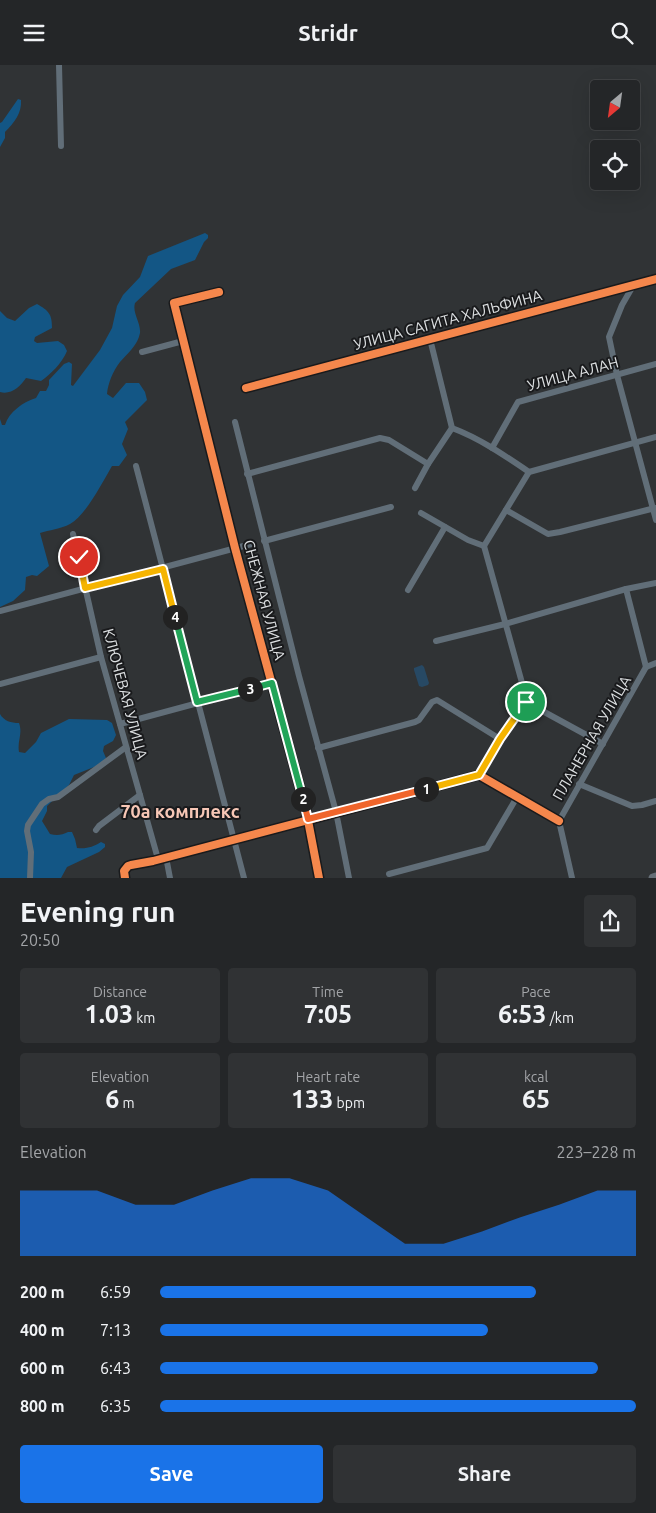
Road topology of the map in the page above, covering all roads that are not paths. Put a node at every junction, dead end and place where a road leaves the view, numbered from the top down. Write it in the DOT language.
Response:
graph roads {
  1 [pos="59,65"];
  2 [pos="61,147"];
  3 [pos="656,279"];
  4 [pos="633,286"];
  5 [pos="219,292"];
  6 [pos="430,339"];
  7 [pos="183,341"];
  8 [pos="142,352"];
  9 [pos="656,364"];
  10 [pos="617,375"];
  11 [pos="246,388"];
  12 [pos="234,421"];
  13 [pos="452,428"];
  14 [pos="656,437"];
  15 [pos="636,442"];
  16 [pos="492,448"];
  17 [pos="428,464"];
  18 [pos="136,466"];
  19 [pos="529,472"];
  20 [pos="247,475"];
  21 [pos="415,489"];
  22 [pos="391,507"];
  23 [pos="654,508"];
  24 [pos="506,510"];
  25 [pos="421,513"];
  26 [pos="656,520"];
  27 [pos="445,527"];
  28 [pos="73,534"];
  29 [pos="264,541"];
  30 [pos="251,544"];
  31 [pos="484,546"];
  32 [pos="235,548"];
  33 [pos="163,569"];
  34 [pos="656,583"];
  35 [pos="85,588"];
  36 [pos="626,589"];
  37 [pos="408,590"];
  38 [pos="0,611"];
  39 [pos="505,624"];
  40 [pos="436,641"];
  41 [pos="101,657"];
  42 [pos="656,663"];
  43 [pos="646,667"];
  44 [pos="272,683"];
  45 [pos="0,684"];
  46 [pos="197,702"];
  47 [pos="526,702"];
  48 [pos="120,724"];
  49 [pos="500,739"];
  50 [pos="602,744"];
  51 [pos="126,747"];
  52 [pos="318,747"];
  53 [pos="479,775"];
  54 [pos="579,783"];
  55 [pos="140,795"];
  56 [pos="517,797"];
  57 [pos="656,801"];
  58 [pos="336,812"];
  59 [pos="308,819"];
  60 [pos="559,821"];
  61 [pos="96,830"];
  62 [pos="234,839"];
  63 [pos="166,857"];
  64 [pos="156,860"];
  65 [pos="390,874"];
  66 [pos="30,878"];
  67 [pos="125,878"];
  68 [pos="170,878"];
  69 [pos="244,878"];
  70 [pos="319,878"];
  71 [pos="349,878"];
  72 [pos="572,878"];
  1 -- 2 [label="street"];
  3 -- 4 [label="street, УЛИЦА САГИТА ХАЛЬФИНА"];
  4 -- 6 [label="street, УЛИЦА САГИТА ХАЛЬФИНА"];
  4 -- 10 [label="street"];
  5 -- 7 [label="street, СНЕЖНАЯ УЛИЦА"];
  6 -- 11 [label="street, УЛИЦА САГИТА ХАЛЬФИНА"];
  6 -- 13 [label="street"];
  7 -- 8 [label="street"];
  7 -- 32 [label="street, СНЕЖНАЯ УЛИЦА"];
  9 -- 10 [label="street, УЛИЦА АЛАН"];
  10 -- 15 [label="street"];
  10 -- 16 [label="street, УЛИЦА АЛАН"];
  12 -- 20 [label="street"];
  13 -- 16 [label="street"];
  13 -- 17 [label="street"];
  14 -- 15 [label="street"];
  15 -- 19 [label="street"];
  15 -- 23 [label="street"];
  16 -- 19 [label="street"];
  17 -- 20 [label="street"];
  17 -- 21 [label="street"];
  18 -- 33 [label="street"];
  19 -- 24 [label="street"];
  20 -- 29 [label="street"];
  22 -- 29 [label="street"];
  23 -- 24 [label="street"];
  23 -- 26 [label="street"];
  24 -- 31 [label="street"];
  25 -- 27 [label="street"];
  27 -- 31 [label="street"];
  27 -- 37 [label="street"];
  28 -- 35 [label="street, КЛЮЧЕВАЯ УЛИЦА"];
  29 -- 52 [label="street"];
  30 -- 32 [label="street"];
  31 -- 39 [label="street"];
  32 -- 33 [label="street"];
  32 -- 44 [label="street, СНЕЖНАЯ УЛИЦА"];
  33 -- 35 [label="street"];
  33 -- 46 [label="street"];
  34 -- 36 [label="street"];
  35 -- 38 [label="street"];
  35 -- 41 [label="street, КЛЮЧЕВАЯ УЛИЦА"];
  36 -- 39 [label="street"];
  36 -- 43 [label="street"];
  39 -- 40 [label="street"];
  39 -- 47 [label="street"];
  41 -- 45 [label="street"];
  41 -- 48 [label="street, КЛЮЧЕВАЯ УЛИЦА"];
  42 -- 43 [label="street"];
  43 -- 50 [label="street, ПЛАНЕРНАЯ УЛИЦА"];
  44 -- 46 [label="street"];
  44 -- 59 [label="street, СНЕЖНАЯ УЛИЦА"];
  46 -- 48 [label="street"];
  46 -- 62 [label="street"];
  47 -- 49 [label="street"];
  47 -- 50 [label="street"];
  48 -- 51 [label="street, КЛЮЧЕВАЯ УЛИЦА"];
  49 -- 52 [label="street"];
  49 -- 53 [label="street"];
  50 -- 54 [label="street, ПЛАНЕРНАЯ УЛИЦА"];
  51 -- 55 [label="street, КЛЮЧЕВАЯ УЛИЦА"];
  51 -- 66 [label="street"];
  52 -- 58 [label="street"];
  53 -- 56 [label="street"];
  53 -- 58 [label="street"];
  54 -- 57 [label="street"];
  54 -- 60 [label="street, ПЛАНЕРНАЯ УЛИЦА"];
  55 -- 61 [label="street"];
  55 -- 64 [label="street, КЛЮЧЕВАЯ УЛИЦА"];
  56 -- 60 [label="street"];
  56 -- 65 [label="street"];
  58 -- 59 [label="street"];
  58 -- 71 [label="street"];
  59 -- 62 [label="street"];
  59 -- 70 [label="street, СНЕЖНАЯ УЛИЦА"];
  60 -- 72 [label="street"];
  62 -- 63 [label="street"];
  62 -- 69 [label="street"];
  63 -- 64 [label="street"];
  63 -- 68 [label="street"];
  64 -- 67 [label="street"];
}
